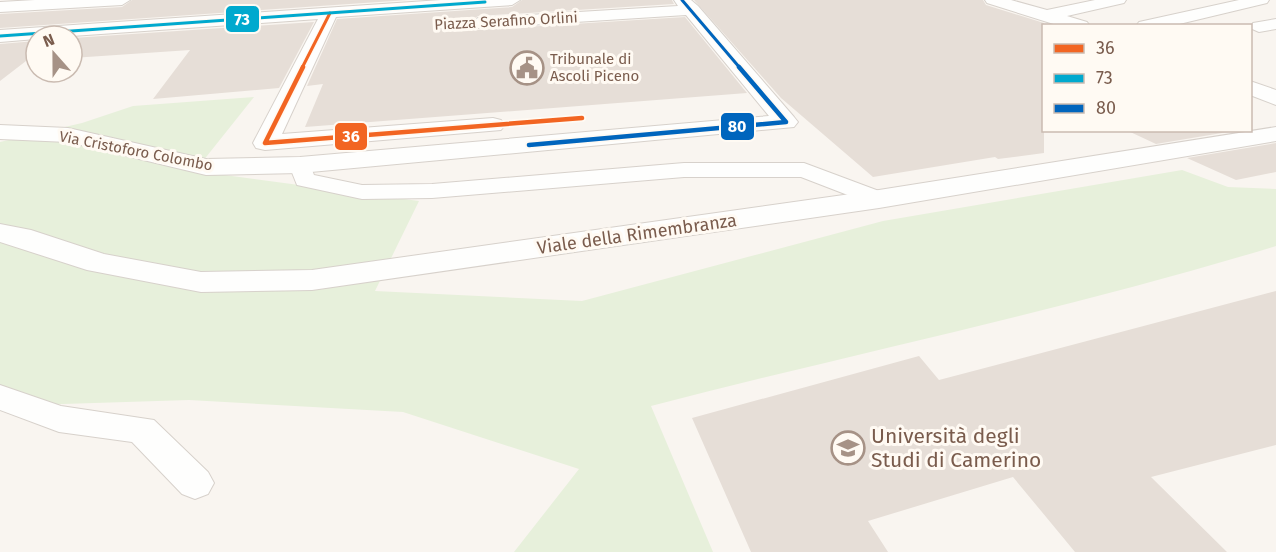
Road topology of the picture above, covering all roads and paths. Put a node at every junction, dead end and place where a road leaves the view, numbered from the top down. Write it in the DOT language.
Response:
graph roads {
  1 [pos="113,0"];
  2 [pos="122,0"];
  3 [pos="509,0"];
  4 [pos="993,0"];
  5 [pos="1118,0"];
  6 [pos="1259,1"];
  7 [pos="440,3"];
  8 [pos="687,5"];
  9 [pos="0,7"];
  10 [pos="1276,7"];
  11 [pos="1046,15"];
  12 [pos="338,18"];
  13 [pos="460,24"];
  14 [pos="1075,24"];
  15 [pos="1154,24"];
  16 [pos="0,36"];
  17 [pos="1276,75"];
  18 [pos="1252,80"];
  19 [pos="1252,87"];
  20 [pos="1276,98"];
  21 [pos="770,104"];
  22 [pos="0,132"];
  23 [pos="1276,134"];
  24 [pos="300,165"];
  25 [pos="879,199"];
  26 [pos="0,233"];
  27 [pos="0,397"];
  28 [pos="195,483"];
  1 -- 2 [label="street"];
  1 -- 9 [label="street"];
  3 -- 7 [label="street"];
  4 -- 11 [label="street"];
  5 -- 11 [label="street"];
  6 -- 10 [label="street"];
  6 -- 15 [label="street"];
  7 -- 12 [label="street"];
  8 -- 13 [label="street, Piazza Serafino Orlini"];
  8 -- 21 [label="street"];
  11 -- 14 [label="street"];
  12 -- 16 [label="street"];
  12 -- 21 [label="street"];
  17 -- 18 [label="street"];
  19 -- 20 [label="street"];
  21 -- 24 [label="street, Via Cristoforo Colombo"];
  22 -- 24 [label="street, Via Cristoforo Colombo"];
  23 -- 25 [label="street, Viale della Rimembranza"];
  24 -- 25 [label="lane"];
  25 -- 26 [label="street, Viale della Rimembranza"];
  27 -- 28 [label="lane"];
}
